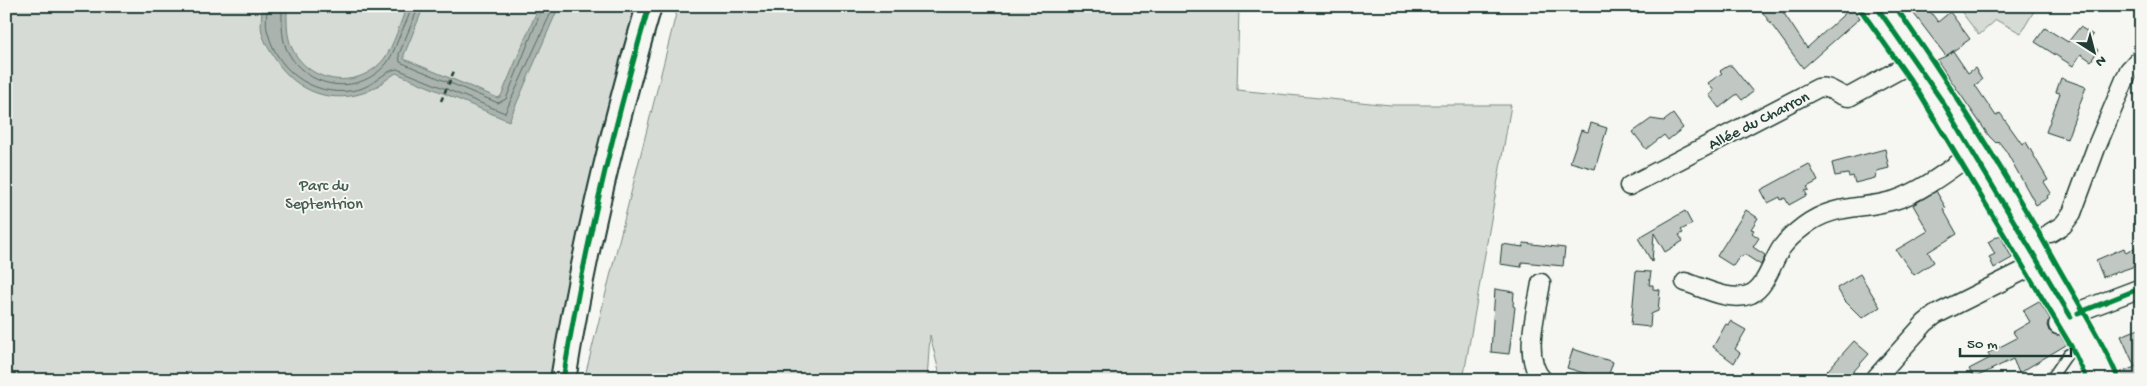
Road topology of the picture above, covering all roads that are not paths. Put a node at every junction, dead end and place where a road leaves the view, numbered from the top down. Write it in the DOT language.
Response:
graph roads {
  1 [pos="649,6"];
  2 [pos="1876,6"];
  3 [pos="2141,57"];
  4 [pos="1915,61"];
  5 [pos="1973,153"];
  6 [pos="1629,186"];
  7 [pos="2050,232"];
  8 [pos="2038,263"];
  9 [pos="1684,282"];
  10 [pos="1541,283"];
  11 [pos="2141,288"];
  12 [pos="2064,321"];
  13 [pos="2087,345"];
  14 [pos="563,380"];
  15 [pos="1543,380"];
  16 [pos="1874,380"];
  17 [pos="2050,380"];
  18 [pos="2103,380"];
  1 -- 14 [label="street"];
  2 -- 4 [label="main road"];
  3 -- 7 [label="street"];
  4 -- 5 [label="main road"];
  4 -- 6 [label="street, Allée du Charron"];
  5 -- 8 [label="main road"];
  5 -- 9 [label="street"];
  8 -- 12 [label="main road"];
  8 -- 16 [label="street"];
  10 -- 15 [label="street"];
  11 -- 12 [label="street"];
  12 -- 13 [label="main road"];
  13 -- 17 [label="lane"];
  13 -- 18 [label="main road"];
}
